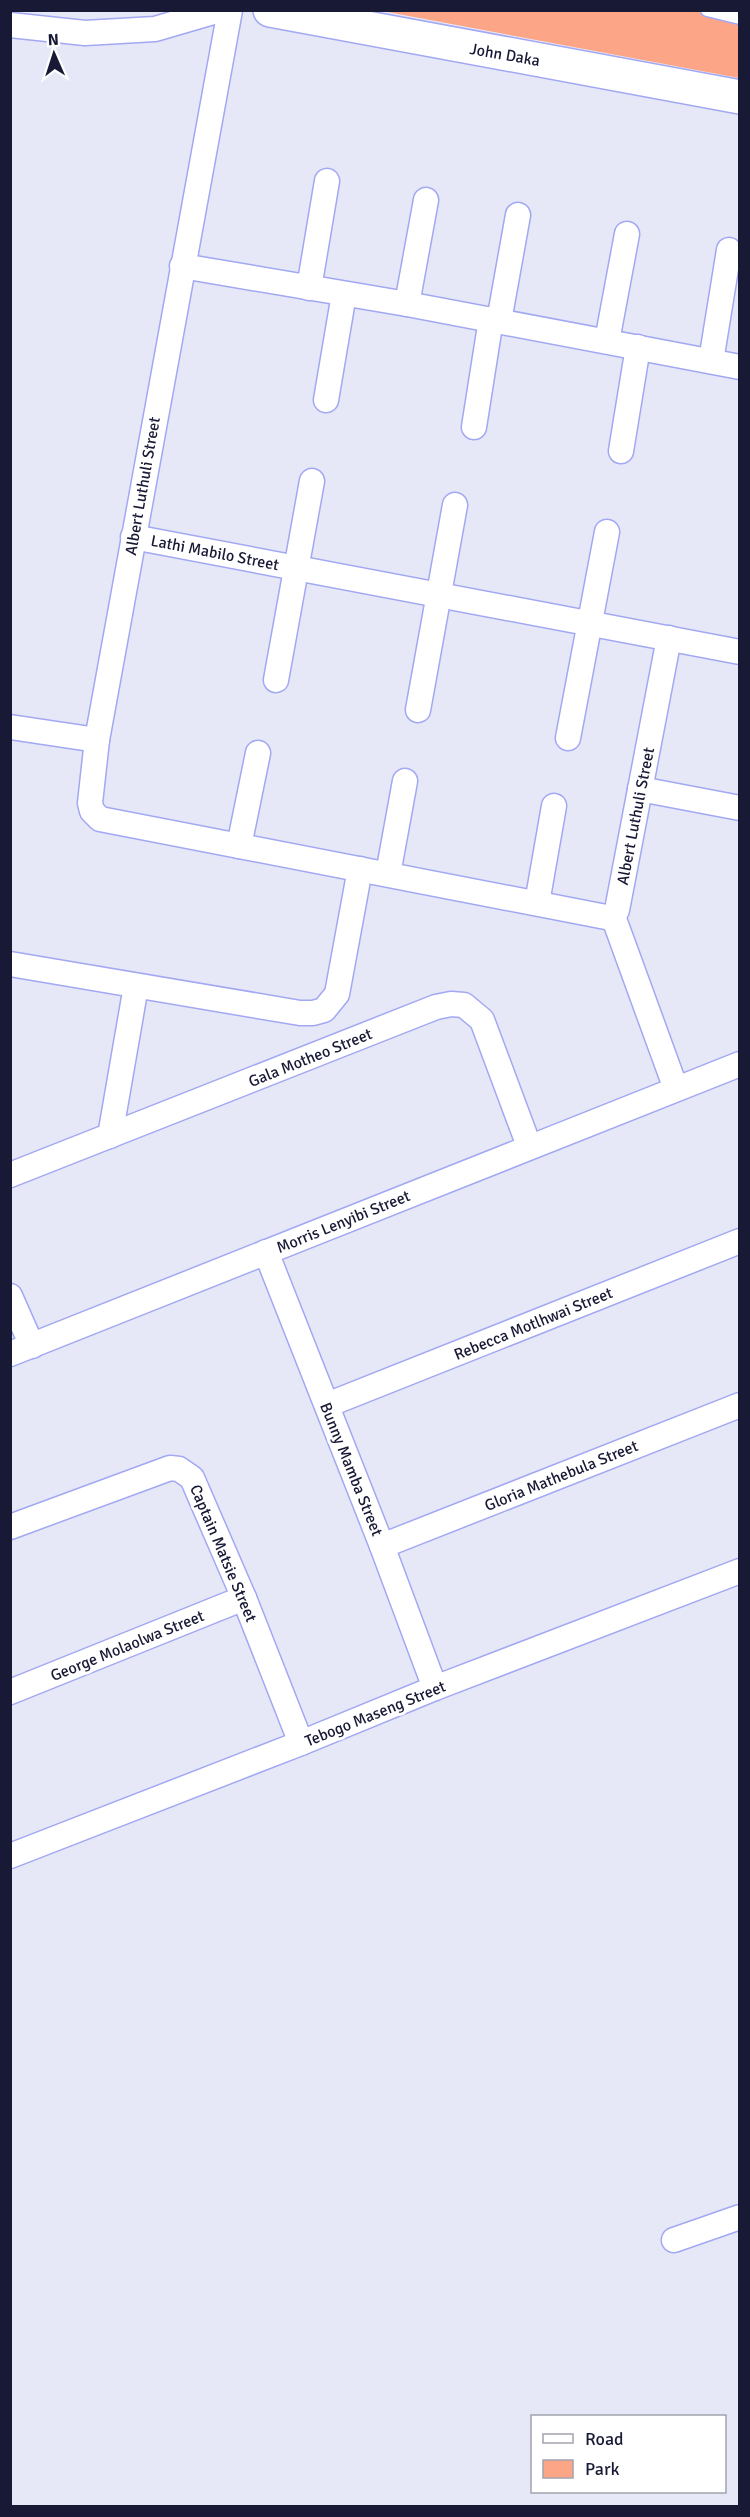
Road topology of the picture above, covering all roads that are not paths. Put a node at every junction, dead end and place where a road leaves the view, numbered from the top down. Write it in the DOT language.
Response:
graph roads {
  1 [pos="220,10"];
  2 [pos="230,10"];
  3 [pos="270,10"];
  4 [pos="707,10"];
  5 [pos="739,17"];
  6 [pos="10,25"];
  7 [pos="740,97"];
  8 [pos="327,181"];
  9 [pos="426,200"];
  10 [pos="518,216"];
  11 [pos="627,234"];
  12 [pos="729,250"];
  13 [pos="182,266"];
  14 [pos="309,288"];
  15 [pos="344,294"];
  16 [pos="407,304"];
  17 [pos="495,320"];
  18 [pos="607,341"];
  19 [pos="638,347"];
  20 [pos="711,361"];
  21 [pos="740,366"];
  22 [pos="326,400"];
  23 [pos="474,427"];
  24 [pos="621,451"];
  25 [pos="312,481"];
  26 [pos="455,505"];
  27 [pos="607,532"];
  28 [pos="134,537"];
  29 [pos="297,568"];
  30 [pos="439,595"];
  31 [pos="588,623"];
  32 [pos="669,638"];
  33 [pos="739,648"];
  34 [pos="276,680"];
  35 [pos="418,710"];
  36 [pos="10,727"];
  37 [pos="568,738"];
  38 [pos="97,740"];
  39 [pos="258,753"];
  40 [pos="405,781"];
  41 [pos="640,789"];
  42 [pos="554,806"];
  43 [pos="740,808"];
  44 [pos="239,846"];
  45 [pos="360,869"];
  46 [pos="388,874"];
  47 [pos="537,903"];
  48 [pos="614,916"];
  49 [pos="10,964"];
  50 [pos="136,986"];
  51 [pos="740,1064"];
  52 [pos="676,1089"];
  53 [pos="110,1136"];
  54 [pos="529,1146"];
  55 [pos="10,1175"];
  56 [pos="740,1241"];
  57 [pos="266,1252"];
  58 [pos="10,1296"];
  59 [pos="21,1350"];
  60 [pos="327,1405"];
  61 [pos="740,1405"];
  62 [pos="10,1527"];
  63 [pos="382,1546"];
  64 [pos="740,1571"];
  65 [pos="244,1598"];
  66 [pos="435,1688"];
  67 [pos="10,1692"];
  68 [pos="301,1743"];
  69 [pos="10,1856"];
  70 [pos="740,2217"];
  71 [pos="674,2240"];
  1 -- 6 [label="street"];
  2 -- 13 [label="street, Albert Luthuli Street"];
  3 -- 7 [label="street, John Daka"];
  4 -- 5 [label="lane"];
  8 -- 14 [label="street"];
  9 -- 16 [label="street"];
  10 -- 17 [label="street"];
  11 -- 18 [label="street"];
  12 -- 20 [label="street"];
  13 -- 14 [label="street"];
  13 -- 28 [label="street, Albert Luthuli Street"];
  14 -- 15 [label="street"];
  15 -- 16 [label="street"];
  15 -- 22 [label="street"];
  16 -- 17 [label="street"];
  17 -- 18 [label="street"];
  17 -- 23 [label="street"];
  18 -- 19 [label="street"];
  19 -- 20 [label="street"];
  19 -- 24 [label="street"];
  20 -- 21 [label="street"];
  25 -- 29 [label="street, Lathi Mabilo Street"];
  26 -- 30 [label="street"];
  27 -- 31 [label="street"];
  28 -- 29 [label="street, Lathi Mabilo Street"];
  28 -- 38 [label="street, Albert Luthuli Street"];
  29 -- 30 [label="street, Lathi Mabilo Street"];
  29 -- 34 [label="street, Lathi Mabilo Street"];
  30 -- 31 [label="street, Lathi Mabilo Street"];
  30 -- 35 [label="street"];
  31 -- 32 [label="street, Lathi Mabilo Street"];
  31 -- 37 [label="street"];
  32 -- 33 [label="street, Lathi Mabilo Street"];
  32 -- 41 [label="street, Albert Luthuli Street"];
  36 -- 38 [label="street"];
  38 -- 44 [label="street, Albert Luthuli Street"];
  39 -- 44 [label="street"];
  40 -- 46 [label="street"];
  41 -- 43 [label="street"];
  41 -- 48 [label="street, Albert Luthuli Street"];
  42 -- 47 [label="street"];
  44 -- 45 [label="street, Albert Luthuli Street"];
  45 -- 46 [label="street, Albert Luthuli Street"];
  45 -- 50 [label="street"];
  46 -- 47 [label="street, Albert Luthuli Street"];
  47 -- 48 [label="street, Albert Luthuli Street"];
  48 -- 52 [label="street"];
  49 -- 50 [label="street"];
  50 -- 53 [label="street"];
  51 -- 52 [label="street, Morris Lenyibi Street"];
  52 -- 54 [label="street, Morris Lenyibi Street"];
  53 -- 54 [label="street, Gala Motheo Street"];
  53 -- 55 [label="street, Gala Motheo Street"];
  54 -- 57 [label="street, Morris Lenyibi Street"];
  56 -- 60 [label="street, Rebecca Motlhwai Street"];
  57 -- 59 [label="street, Morris Lenyibi Street"];
  57 -- 60 [label="street, Bunny Mamba Street"];
  58 -- 59 [label="street"];
  60 -- 63 [label="street, Bunny Mamba Street"];
  61 -- 63 [label="street, Gloria Mathebula Street"];
  62 -- 65 [label="street, Captain Matsie Street"];
  63 -- 66 [label="street, Bunny Mamba Street"];
  64 -- 66 [label="street, Tebogo Maseng Street"];
  65 -- 67 [label="street, George Molaolwa Street"];
  65 -- 68 [label="street, Captain Matsie Street"];
  66 -- 68 [label="street, Tebogo Maseng Street"];
  68 -- 69 [label="street, Tebogo Maseng Street"];
  70 -- 71 [label="street"];
}
